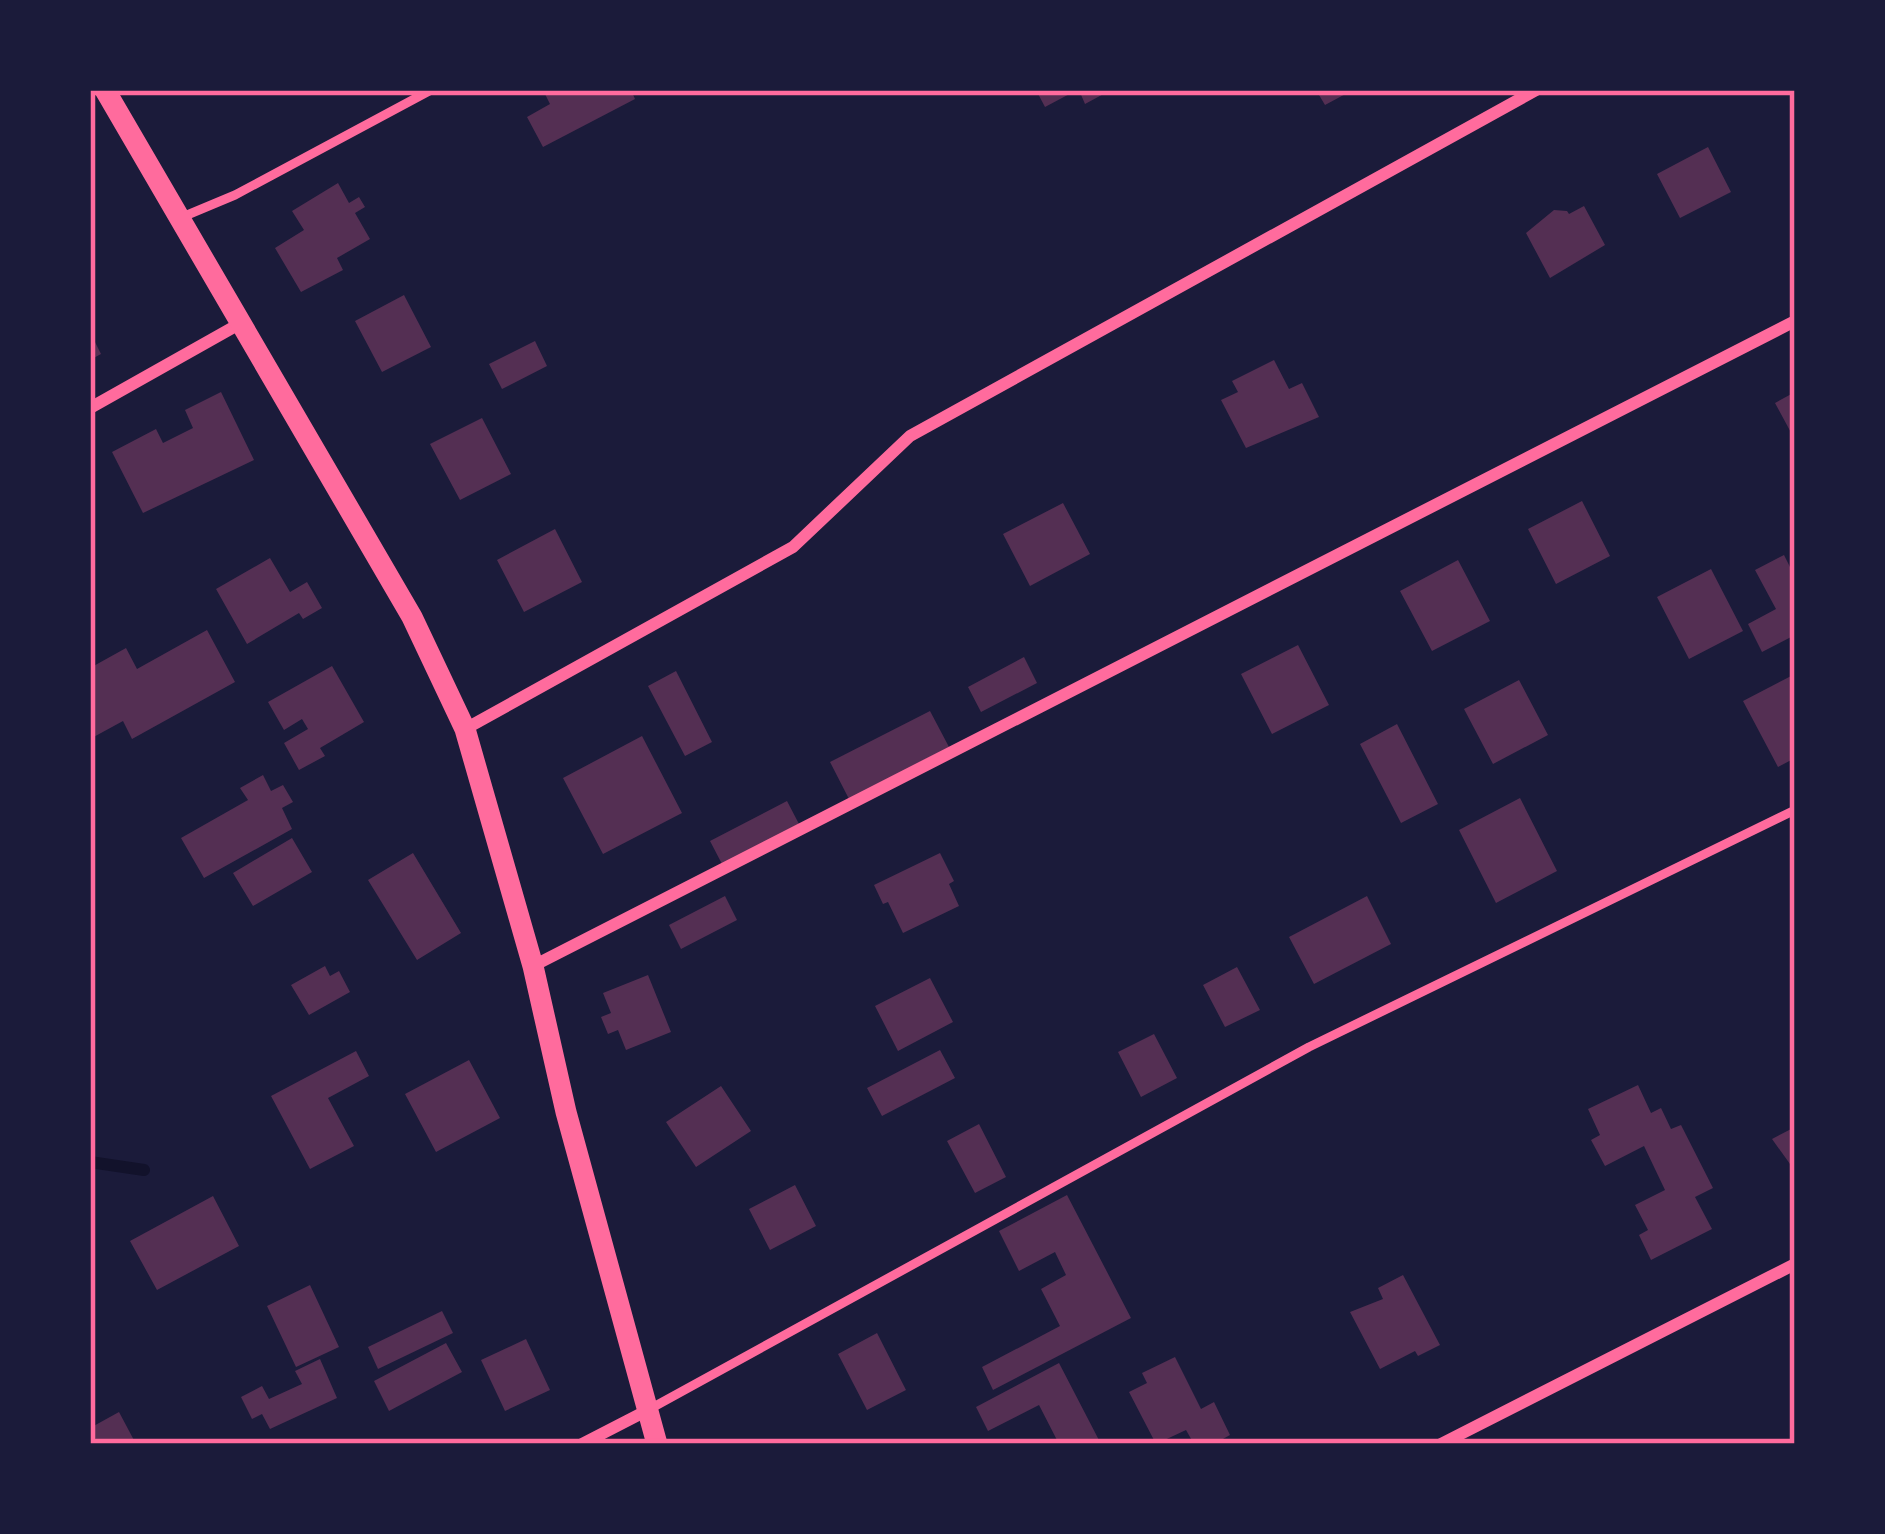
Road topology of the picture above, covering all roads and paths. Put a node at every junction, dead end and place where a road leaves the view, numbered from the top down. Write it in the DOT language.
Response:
graph roads {
  1 [pos="105,90"];
  2 [pos="431,90"];
  3 [pos="1536,90"];
  4 [pos="179,218"];
  5 [pos="1795,321"];
  6 [pos="241,323"];
  7 [pos="90,408"];
  8 [pos="465,729"];
  9 [pos="1795,810"];
  10 [pos="533,966"];
  11 [pos="1795,1264"];
  12 [pos="648,1411"];
  13 [pos="582,1444"];
  14 [pos="657,1444"];
  15 [pos="1441,1444"];
  1 -- 4 [label="street"];
  2 -- 4 [label="lane"];
  3 -- 8 [label="street"];
  4 -- 6 [label="street"];
  5 -- 10 [label="street"];
  6 -- 7 [label="street"];
  6 -- 8 [label="street"];
  8 -- 10 [label="street"];
  9 -- 12 [label="lane"];
  10 -- 12 [label="street"];
  11 -- 15 [label="street"];
  12 -- 13 [label="street"];
  12 -- 14 [label="street"];
}
